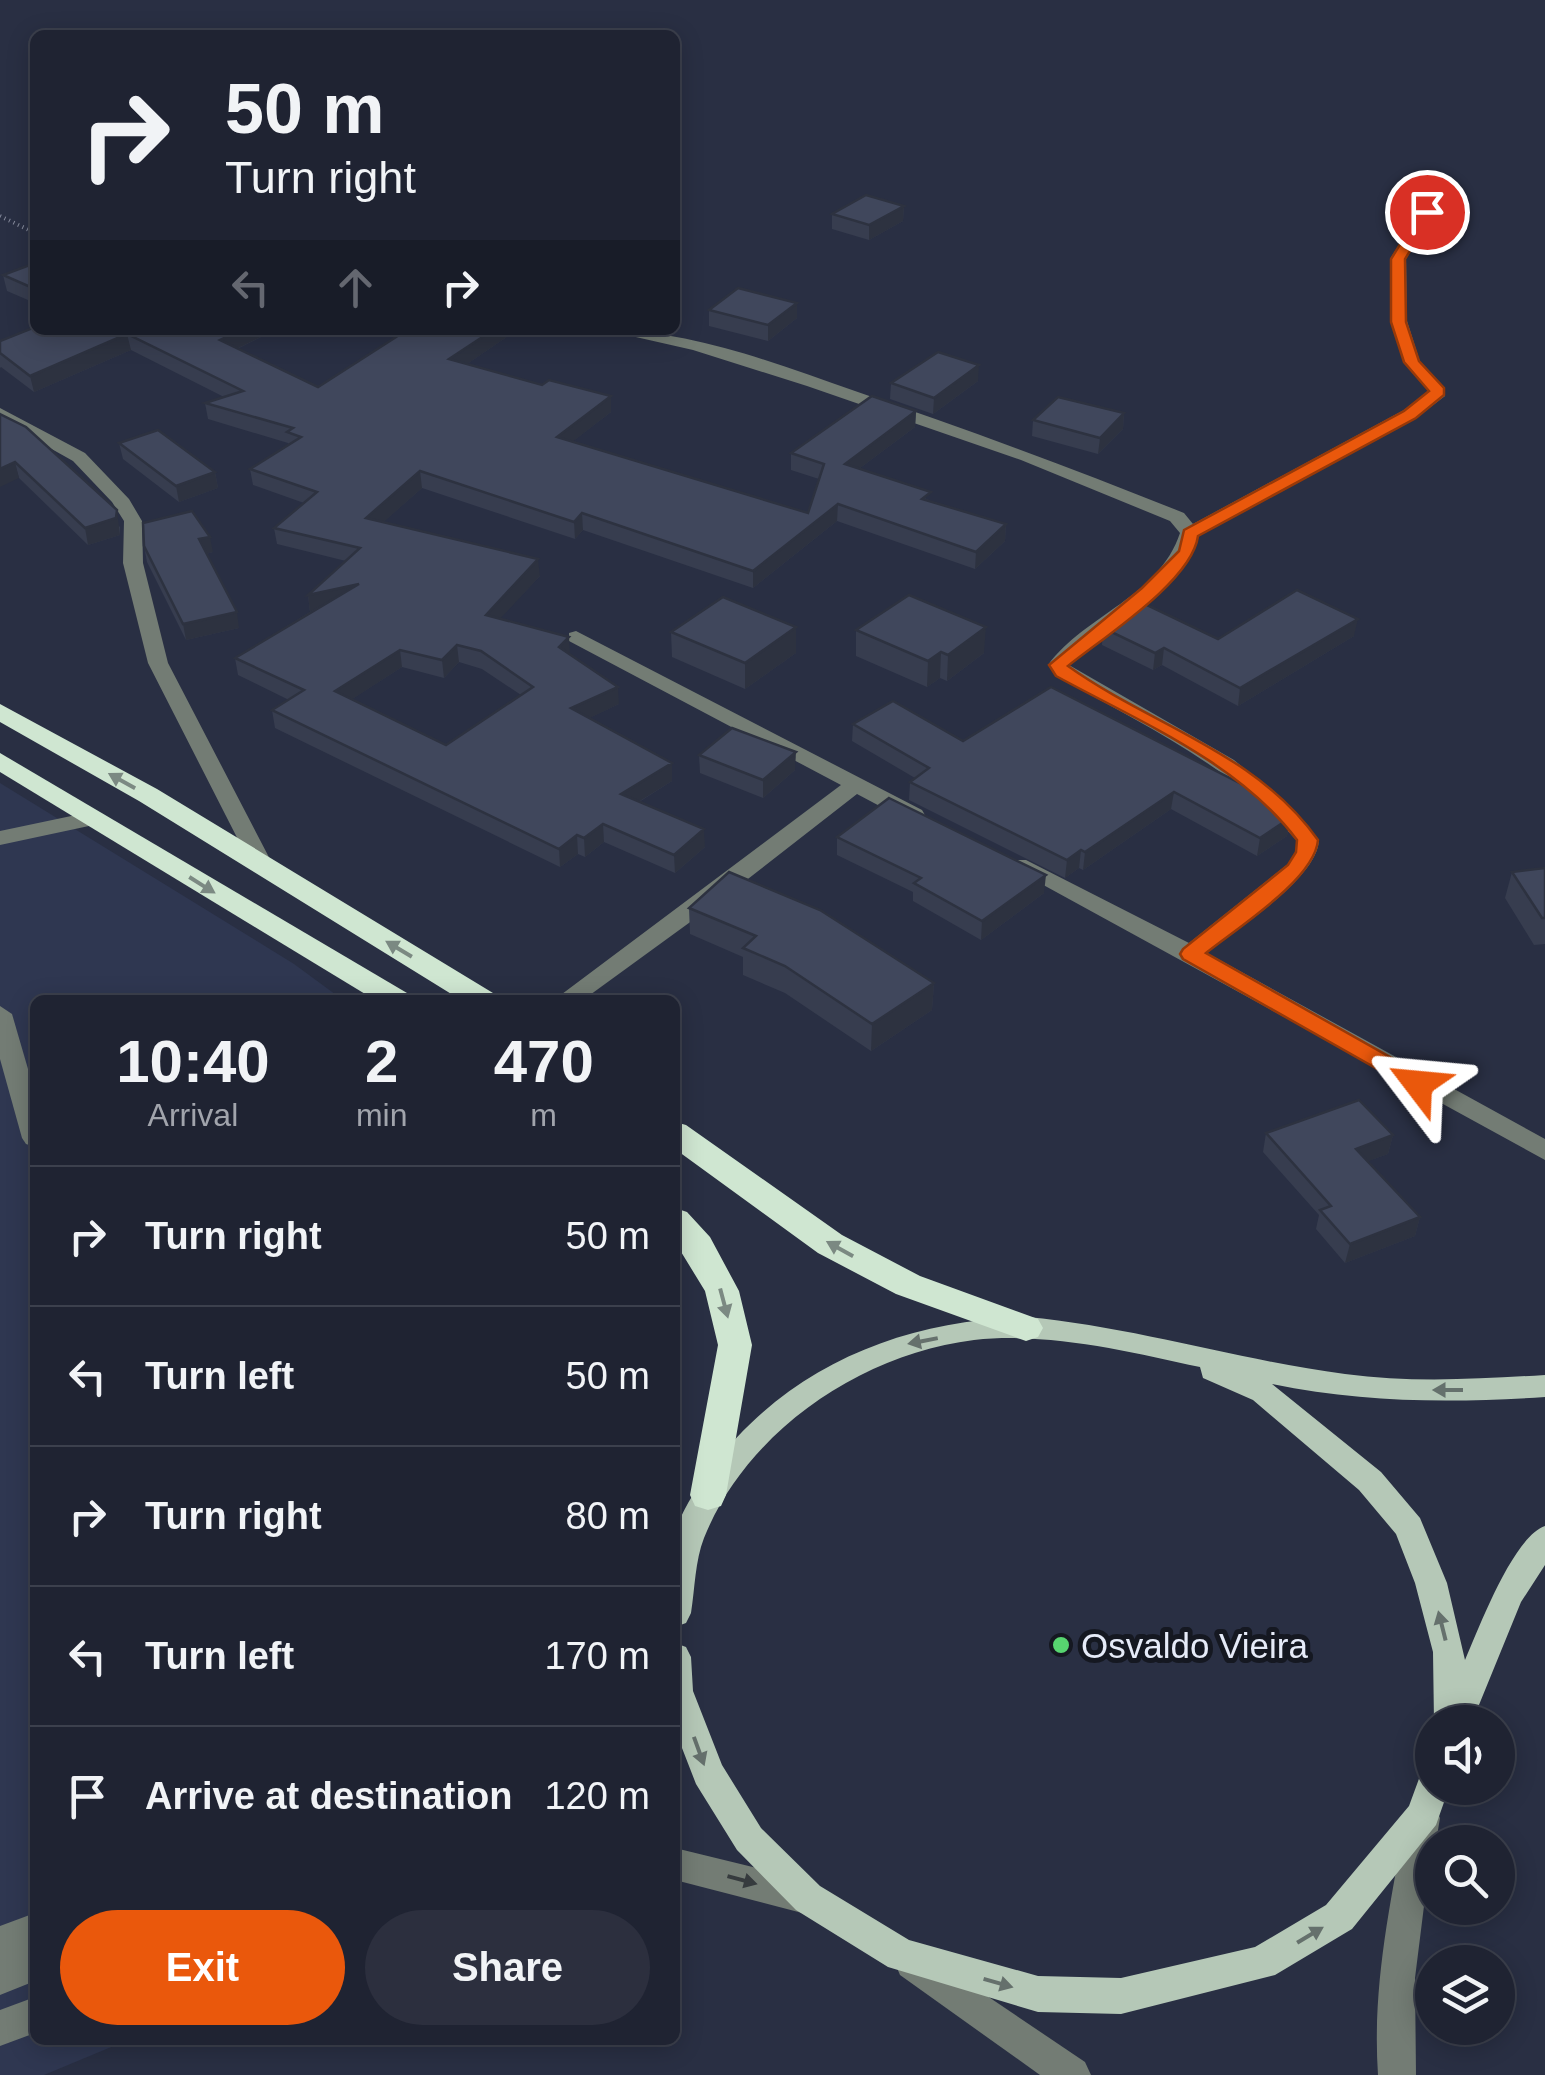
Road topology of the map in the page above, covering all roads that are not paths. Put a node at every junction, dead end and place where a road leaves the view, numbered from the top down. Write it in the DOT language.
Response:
graph roads {
  1 [pos="1427,212"];
  2 [pos="637,335"];
  3 [pos="0,413"];
  4 [pos="1190,533"];
  5 [pos="576,637"];
  6 [pos="0,712"];
  7 [pos="0,760"];
  8 [pos="854,786"];
  9 [pos="94,818"];
  10 [pos="939,827"];
  11 [pos="0,838"];
  12 [pos="990,852"];
  13 [pos="262,866"];
  14 [pos="1191,954"];
  15 [pos="388,995"];
  16 [pos="475,995"];
  17 [pos="573,995"];
  18 [pos="0,1014"];
  19 [pos="30,1120"];
  20 [pos="680,1137"];
  21 [pos="1545,1150"];
  22 [pos="680,1226"];
  23 [pos="1026,1328"];
  24 [pos="1158,1346"];
  25 [pos="1545,1386"];
  26 [pos="708,1495"];
  27 [pos="1545,1539"];
  28 [pos="681,1550"];
  29 [pos="680,1700"];
  30 [pos="1452,1705"];
  31 [pos="1460,1705"];
  32 [pos="1424,1805"];
  33 [pos="1427,1805"];
  34 [pos="680,1865"];
  35 [pos="808,1898"];
  36 [pos="30,1932"];
  37 [pos="0,1943"];
  38 [pos="900,1954"];
  39 [pos="30,1966"];
  40 [pos="0,1977"];
  41 [pos="30,2017"];
  42 [pos="0,2028"];
  43 [pos="1072,2075"];
  44 [pos="1398,2075"];
  1 -- 4 [label="street"];
  2 -- 4 [label="street"];
  3 -- 13 [label="street"];
  4 -- 14 [label="street"];
  5 -- 8 [label="street"];
  13 -- 6 [label="highway, one-way"];
  7 -- 9 [label="highway"];
  8 -- 10 [label="street"];
  8 -- 17 [label="street"];
  9 -- 11 [label="street"];
  9 -- 15 [label="highway, one-way"];
  12 -- 14 [label="street"];
  16 -- 13 [label="highway, one-way"];
  14 -- 21 [label="street"];
  18 -- 19 [label="street"];
  23 -- 20 [label="highway, one-way"];
  22 -- 26 [label="highway, one-way"];
  23 -- 24 [label="main road"];
  23 -- 26 [label="main road, one-way"];
  25 -- 24 [label="main road, one-way"];
  30 -- 24 [label="main road, one-way"];
  26 -- 28 [label="main road"];
  27 -- 31 [label="main road"];
  29 -- 35 [label="main road, one-way"];
  38 -- 32 [label="main road, one-way"];
  33 -- 44 [label="street"];
  34 -- 35 [label="street, one-way"];
  35 -- 38 [label="main road"];
  36 -- 37 [label="street"];
  38 -- 43 [label="street"];
  39 -- 40 [label="street"];
  41 -- 42 [label="street"];
}
